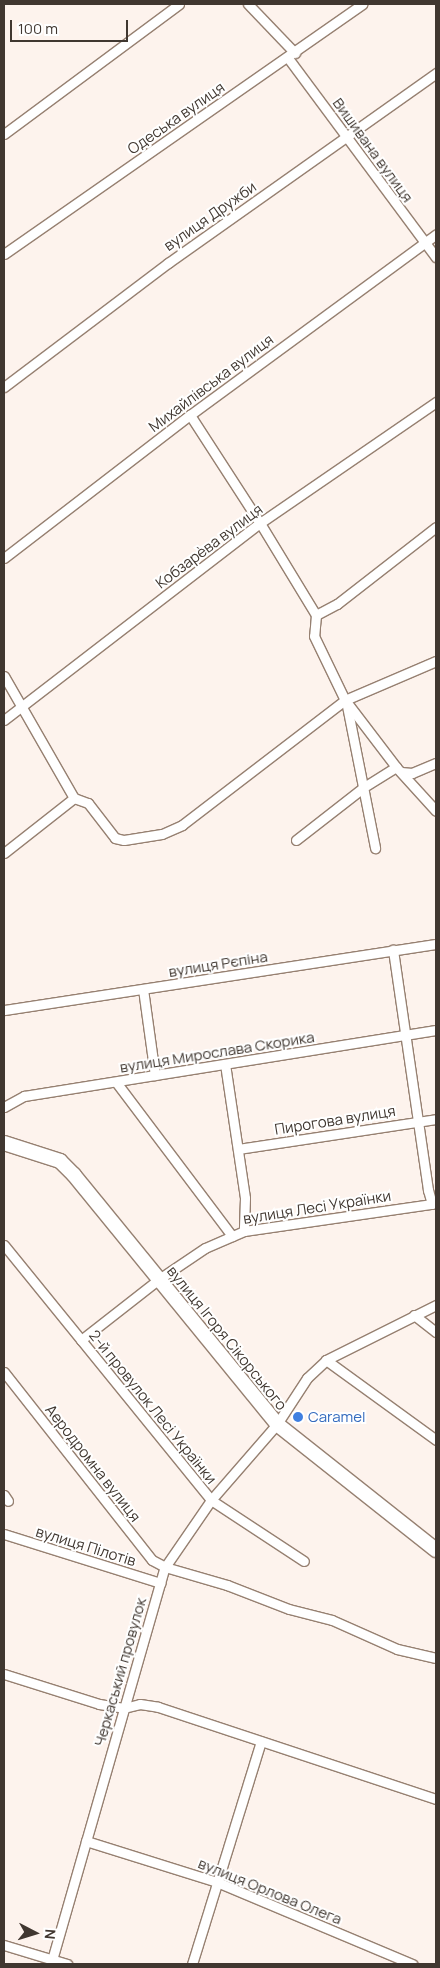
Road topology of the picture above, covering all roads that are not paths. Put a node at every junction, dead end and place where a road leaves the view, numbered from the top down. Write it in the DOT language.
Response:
graph roads {
  1 [pos="179,4"];
  2 [pos="248,4"];
  3 [pos="363,4"];
  4 [pos="292,55"];
  5 [pos="436,74"];
  6 [pos="4,134"];
  7 [pos="347,137"];
  8 [pos="436,234"];
  9 [pos="424,242"];
  10 [pos="4,254"];
  11 [pos="436,257"];
  12 [pos="4,387"];
  13 [pos="436,402"];
  14 [pos="190,415"];
  15 [pos="260,523"];
  16 [pos="436,527"];
  17 [pos="4,558"];
  18 [pos="316,615"];
  19 [pos="436,661"];
  20 [pos="4,676"];
  21 [pos="346,700"];
  22 [pos="22,707"];
  23 [pos="4,720"];
  24 [pos="436,763"];
  25 [pos="398,770"];
  26 [pos="364,787"];
  27 [pos="74,798"];
  28 [pos="436,811"];
  29 [pos="296,840"];
  30 [pos="375,848"];
  31 [pos="4,853"];
  32 [pos="436,944"];
  33 [pos="393,950"];
  34 [pos="143,989"];
  35 [pos="4,1010"];
  36 [pos="436,1030"];
  37 [pos="406,1035"];
  38 [pos="226,1064"];
  39 [pos="155,1075"];
  40 [pos="116,1082"];
  41 [pos="4,1107"];
  42 [pos="436,1119"];
  43 [pos="418,1121"];
  44 [pos="4,1143"];
  45 [pos="238,1148"];
  46 [pos="244,1231"];
  47 [pos="232,1236"];
  48 [pos="4,1245"];
  49 [pos="159,1279"];
  50 [pos="436,1305"];
  51 [pos="414,1315"];
  52 [pos="436,1332"];
  53 [pos="81,1340"];
  54 [pos="326,1360"];
  55 [pos="4,1372"];
  56 [pos="277,1424"];
  57 [pos="436,1440"];
  58 [pos="211,1500"];
  59 [pos="4,1534"];
  60 [pos="436,1550"];
  61 [pos="304,1561"];
  62 [pos="165,1567"];
  63 [pos="160,1583"];
  64 [pos="436,1658"];
  65 [pos="4,1674"];
  66 [pos="124,1708"];
  67 [pos="261,1741"];
  68 [pos="436,1799"];
  69 [pos="86,1841"];
  70 [pos="217,1882"];
  71 [pos="4,1945"];
  72 [pos="52,1960"];
  73 [pos="67,1964"];
  74 [pos="192,1964"];
  75 [pos="412,1964"];
  1 -- 6 [label="street"];
  2 -- 4 [label="street, Вишивана вулиця"];
  3 -- 4 [label="street, Одеська вулиця"];
  4 -- 7 [label="street, Вишивана вулиця"];
  4 -- 10 [label="street, Одеська вулиця"];
  5 -- 7 [label="street, вулиця Дружби"];
  7 -- 9 [label="street, Вишивана вулиця"];
  7 -- 12 [label="street, вулиця Дружби"];
  8 -- 9 [label="street, Михайлівська вулиця"];
  9 -- 11 [label="street, Вишивана вулиця"];
  9 -- 14 [label="street, Михайлівська вулиця"];
  13 -- 15 [label="street, Кобзарèва вулиця"];
  14 -- 15 [label="street"];
  14 -- 17 [label="street, Михайлівська вулиця"];
  15 -- 18 [label="street"];
  15 -- 22 [label="street, Кобзарèва вулиця"];
  16 -- 18 [label="street"];
  18 -- 21 [label="street"];
  19 -- 21 [label="street"];
  20 -- 22 [label="street"];
  21 -- 25 [label="street"];
  21 -- 26 [label="street"];
  21 -- 27 [label="street"];
  22 -- 23 [label="street, Кобзарèва вулиця"];
  22 -- 27 [label="street"];
  24 -- 25 [label="street"];
  25 -- 26 [label="street"];
  25 -- 28 [label="street"];
  26 -- 29 [label="street"];
  26 -- 30 [label="street"];
  27 -- 31 [label="street"];
  32 -- 33 [label="street, вулиця Рєпіна"];
  33 -- 34 [label="street, вулиця Рєпіна"];
  33 -- 37 [label="street"];
  34 -- 35 [label="street, вулиця Рєпіна"];
  34 -- 39 [label="street"];
  36 -- 37 [label="street, вулиця Мирослава Скорика"];
  37 -- 38 [label="street, вулиця Мирослава Скорика"];
  37 -- 43 [label="street"];
  38 -- 39 [label="street, вулиця Мирослава Скорика"];
  38 -- 45 [label="street"];
  39 -- 40 [label="street, вулиця Мирослава Скорика"];
  40 -- 41 [label="street, вулиця Мирослава Скорика"];
  40 -- 47 [label="street"];
  42 -- 43 [label="street, Пирогова вулиця"];
  43 -- 45 [label="street, Пирогова вулиця"];
  43 -- 46 [label="street, вулиця Лесі Українки"];
  44 -- 49 [label="main road, вулиця Ігоря Сікорського"];
  45 -- 46 [label="street"];
  46 -- 47 [label="street, вулиця Лесі Українки"];
  47 -- 49 [label="street, вулиця Лесі Українки"];
  48 -- 53 [label="street, 2-й провулок Лесі Українки"];
  49 -- 53 [label="street, вулиця Лесі Українки"];
  49 -- 56 [label="main road, вулиця Ігоря Сікорського"];
  50 -- 51 [label="street"];
  51 -- 52 [label="street"];
  51 -- 54 [label="street"];
  53 -- 58 [label="street, 2-й провулок Лесі Українки"];
  54 -- 56 [label="street"];
  54 -- 57 [label="street"];
  55 -- 62 [label="street, Аеродромна вулиця"];
  56 -- 58 [label="street, Черкаський провулок"];
  56 -- 60 [label="main road, вулиця Ігоря Сікорського"];
  58 -- 61 [label="street, 2-й провулок Лесі Українки"];
  58 -- 62 [label="street, Черкаський провулок"];
  59 -- 63 [label="street, вулиця Пілотів"];
  62 -- 63 [label="street, Черкаський провулок"];
  62 -- 64 [label="street"];
  63 -- 66 [label="street, Черкаський провулок"];
  65 -- 66 [label="street"];
  66 -- 67 [label="street"];
  66 -- 69 [label="street, Черкаський провулок"];
  67 -- 68 [label="street"];
  67 -- 70 [label="street"];
  69 -- 70 [label="street, вулиця Орлова Олега"];
  69 -- 72 [label="street, Черкаський провулок"];
  70 -- 74 [label="street"];
  70 -- 75 [label="street, вулиця Орлова Олега"];
  71 -- 72 [label="street"];
  72 -- 73 [label="street"];
}
